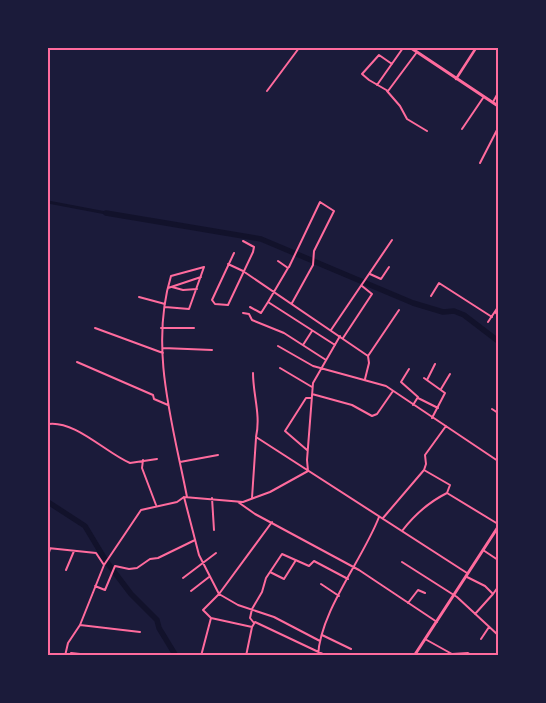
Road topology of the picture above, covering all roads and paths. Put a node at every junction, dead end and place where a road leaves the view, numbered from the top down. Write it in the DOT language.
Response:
graph roads {
  1 [pos="299,48"];
  2 [pos="403,48"];
  3 [pos="410,48"];
  4 [pos="476,48"];
  5 [pos="417,50"];
  6 [pos="392,64"];
  7 [pos="456,78"];
  8 [pos="377,85"];
  9 [pos="267,91"];
  10 [pos="388,91"];
  11 [pos="498,93"];
  12 [pos="484,97"];
  13 [pos="493,102"];
  14 [pos="498,106"];
  15 [pos="498,128"];
  16 [pos="462,129"];
  17 [pos="428,131"];
  18 [pos="480,163"];
  19 [pos="392,240"];
  20 [pos="243,241"];
  21 [pos="234,253"];
  22 [pos="278,260"];
  23 [pos="228,264"];
  24 [pos="288,267"];
  25 [pos="389,267"];
  26 [pos="243,271"];
  27 [pos="370,274"];
  28 [pos="202,276"];
  29 [pos="362,285"];
  30 [pos="172,287"];
  31 [pos="168,288"];
  32 [pos="198,289"];
  33 [pos="274,292"];
  34 [pos="431,296"];
  35 [pos="139,298"];
  36 [pos="268,302"];
  37 [pos="292,303"];
  38 [pos="165,305"];
  39 [pos="250,307"];
  40 [pos="498,307"];
  41 [pos="399,310"];
  42 [pos="494,312"];
  43 [pos="243,313"];
  44 [pos="498,315"];
  45 [pos="492,316"];
  46 [pos="488,322"];
  47 [pos="96,328"];
  48 [pos="161,328"];
  49 [pos="194,328"];
  50 [pos="331,330"];
  51 [pos="312,331"];
  52 [pos="342,337"];
  53 [pos="303,345"];
  54 [pos="335,345"];
  55 [pos="278,346"];
  56 [pos="163,348"];
  57 [pos="212,350"];
  58 [pos="163,353"];
  59 [pos="368,356"];
  60 [pos="326,360"];
  61 [pos="77,362"];
  62 [pos="435,364"];
  63 [pos="280,368"];
  64 [pos="321,368"];
  65 [pos="409,369"];
  66 [pos="253,373"];
  67 [pos="450,374"];
  68 [pos="365,379"];
  69 [pos="312,387"];
  70 [pos="440,389"];
  71 [pos="393,391"];
  72 [pos="312,394"];
  73 [pos="311,398"];
  74 [pos="418,398"];
  75 [pos="168,405"];
  76 [pos="413,405"];
  77 [pos="438,408"];
  78 [pos="492,409"];
  79 [pos="498,413"];
  80 [pos="432,418"];
  81 [pos="48,424"];
  82 [pos="446,426"];
  83 [pos="256,437"];
  84 [pos="307,450"];
  85 [pos="218,455"];
  86 [pos="157,459"];
  87 [pos="143,460"];
  88 [pos="498,461"];
  89 [pos="180,462"];
  90 [pos="424,470"];
  91 [pos="308,471"];
  92 [pos="446,494"];
  93 [pos="186,497"];
  94 [pos="212,498"];
  95 [pos="252,498"];
  96 [pos="238,502"];
  97 [pos="156,505"];
  98 [pos="379,517"];
  99 [pos="383,518"];
  100 [pos="272,522"];
  101 [pos="498,526"];
  102 [pos="214,530"];
  103 [pos="402,531"];
  104 [pos="195,540"];
  105 [pos="49,549"];
  106 [pos="483,550"];
  107 [pos="74,551"];
  108 [pos="216,553"];
  109 [pos="48,556"];
  110 [pos="296,560"];
  111 [pos="498,560"];
  112 [pos="402,562"];
  113 [pos="203,564"];
  114 [pos="104,565"];
  115 [pos="354,569"];
  116 [pos="66,570"];
  117 [pos="270,572"];
  118 [pos="468,575"];
  119 [pos="209,577"];
  120 [pos="182,578"];
  121 [pos="348,579"];
  122 [pos="321,584"];
  123 [pos="94,586"];
  124 [pos="498,587"];
  125 [pos="191,590"];
  126 [pos="219,594"];
  127 [pos="424,594"];
  128 [pos="493,594"];
  129 [pos="339,596"];
  130 [pos="453,597"];
  131 [pos="408,603"];
  132 [pos="252,609"];
  133 [pos="476,614"];
  134 [pos="211,618"];
  135 [pos="437,622"];
  136 [pos="254,623"];
  137 [pos="80,625"];
  138 [pos="488,627"];
  139 [pos="252,628"];
  140 [pos="140,632"];
  141 [pos="322,635"];
  142 [pos="498,635"];
  143 [pos="425,639"];
  144 [pos="481,639"];
  145 [pos="320,641"];
  146 [pos="351,649"];
  147 [pos="318,651"];
  148 [pos="82,654"];
  149 [pos="415,655"];
  150 [pos="65,656"];
  151 [pos="70,656"];
  152 [pos="98,656"];
  153 [pos="201,656"];
  154 [pos="246,656"];
  155 [pos="318,656"];
  156 [pos="327,656"];
  157 [pos="473,656"];
  1 -- 9 [label="street"];
  2 -- 6 [label="street"];
  3 -- 5 [label="main road"];
  4 -- 7 [label="street"];
  5 -- 7 [label="main road"];
  5 -- 10 [label="street"];
  6 -- 8 [label="street"];
  6 -- 8 [label="street"];
  7 -- 12 [label="main road"];
  8 -- 10 [label="street"];
  10 -- 17 [label="street"];
  11 -- 13 [label="street"];
  12 -- 13 [label="main road"];
  12 -- 16 [label="street"];
  13 -- 14 [label="main road"];
  15 -- 18 [label="street"];
  19 -- 27 [label="street"];
  20 -- 26 [label="street"];
  21 -- 23 [label="street"];
  22 -- 24 [label="street"];
  23 -- 26 [label="street"];
  23 -- 26 [label="street"];
  24 -- 33 [label="street"];
  24 -- 37 [label="street"];
  25 -- 27 [label="street"];
  26 -- 33 [label="street"];
  27 -- 29 [label="street"];
  28 -- 30 [label="street"];
  28 -- 31 [label="street"];
  28 -- 32 [label="street"];
  29 -- 50 [label="street"];
  29 -- 52 [label="street"];
  30 -- 31 [label="street"];
  30 -- 32 [label="street"];
  31 -- 38 [label="street"];
  32 -- 38 [label="street"];
  33 -- 36 [label="street"];
  33 -- 37 [label="street"];
  34 -- 45 [label="street"];
  35 -- 38 [label="street"];
  36 -- 39 [label="street"];
  36 -- 51 [label="street"];
  37 -- 50 [label="street"];
  38 -- 48 [label="street"];
  40 -- 42 [label="street"];
  41 -- 59 [label="street"];
  42 -- 44 [label="street"];
  42 -- 45 [label="street"];
  43 -- 53 [label="street"];
  45 -- 46 [label="street"];
  47 -- 58 [label="street"];
  48 -- 49 [label="street"];
  48 -- 56 [label="street"];
  50 -- 52 [label="street"];
  51 -- 53 [label="street"];
  51 -- 54 [label="street"];
  52 -- 54 [label="street"];
  52 -- 59 [label="street"];
  53 -- 60 [label="street"];
  54 -- 60 [label="street"];
  55 -- 64 [label="street"];
  56 -- 57 [label="street"];
  56 -- 58 [label="street"];
  58 -- 75 [label="street"];
  59 -- 68 [label="street"];
  60 -- 64 [label="street"];
  61 -- 75 [label="street"];
  62 -- 70 [label="street"];
  63 -- 69 [label="street"];
  64 -- 68 [label="street"];
  64 -- 69 [label="street"];
  65 -- 74 [label="street"];
  66 -- 83 [label="street"];
  67 -- 70 [label="street"];
  68 -- 71 [label="street"];
  69 -- 72 [label="street"];
  70 -- 77 [label="street"];
  71 -- 72 [label="street"];
  71 -- 76 [label="street"];
  72 -- 73 [label="street"];
  73 -- 84 [label="street"];
  73 -- 84 [label="street"];
  74 -- 76 [label="street"];
  74 -- 77 [label="street"];
  75 -- 89 [label="street"];
  76 -- 80 [label="street"];
  77 -- 80 [label="street"];
  78 -- 79 [label="street"];
  80 -- 82 [label="street"];
  81 -- 87 [label="street"];
  82 -- 88 [label="street"];
  82 -- 90 [label="street"];
  83 -- 91 [label="street"];
  83 -- 95 [label="street"];
  84 -- 91 [label="street"];
  85 -- 89 [label="street"];
  86 -- 87 [label="street"];
  87 -- 97 [label="street"];
  89 -- 93 [label="street"];
  90 -- 92 [label="street"];
  90 -- 99 [label="street"];
  91 -- 95 [label="street"];
  91 -- 98 [label="street"];
  92 -- 101 [label="street"];
  92 -- 103 [label="street"];
  93 -- 94 [label="street"];
  93 -- 97 [label="street"];
  93 -- 104 [label="street"];
  94 -- 96 [label="street"];
  94 -- 102 [label="street"];
  95 -- 96 [label="street"];
  96 -- 100 [label="street"];
  97 -- 114 [label="street"];
  98 -- 99 [label="street"];
  98 -- 115 [label="street"];
  99 -- 103 [label="street"];
  100 -- 115 [label="street"];
  100 -- 126 [label="street"];
  101 -- 106 [label="main road"];
  103 -- 118 [label="street"];
  104 -- 113 [label="street"];
  104 -- 123 [label="street"];
  105 -- 107 [label="street"];
  105 -- 109 [label="street"];
  106 -- 111 [label="street"];
  106 -- 118 [label="main road"];
  107 -- 114 [label="street"];
  107 -- 116 [label="street"];
  108 -- 113 [label="street"];
  110 -- 117 [label="street"];
  110 -- 117 [label="street"];
  110 -- 121 [label="street"];
  112 -- 130 [label="street"];
  113 -- 119 [label="street"];
  113 -- 120 [label="street"];
  114 -- 123 [label="street"];
  115 -- 121 [label="street"];
  115 -- 131 [label="street"];
  117 -- 132 [label="street"];
  118 -- 128 [label="street"];
  118 -- 130 [label="main road"];
  119 -- 125 [label="street"];
  119 -- 126 [label="street"];
  121 -- 129 [label="street"];
  122 -- 129 [label="street"];
  123 -- 137 [label="street"];
  124 -- 128 [label="street"];
  126 -- 132 [label="street"];
  126 -- 134 [label="street"];
  127 -- 131 [label="street"];
  128 -- 133 [label="street"];
  129 -- 141 [label="street"];
  130 -- 133 [label="street"];
  130 -- 135 [label="main road"];
  131 -- 135 [label="street"];
  132 -- 136 [label="street"];
  132 -- 145 [label="street"];
  133 -- 138 [label="street"];
  134 -- 139 [label="street"];
  134 -- 153 [label="street"];
  135 -- 143 [label="main road"];
  136 -- 139 [label="street"];
  136 -- 147 [label="street"];
  137 -- 140 [label="street"];
  137 -- 150 [label="street"];
  138 -- 142 [label="street"];
  138 -- 144 [label="street"];
  139 -- 154 [label="street"];
  141 -- 145 [label="street"];
  141 -- 146 [label="street"];
  143 -- 149 [label="main road"];
  143 -- 157 [label="street"];
  145 -- 147 [label="street"];
  147 -- 155 [label="street"];
  147 -- 156 [label="street"];
  148 -- 151 [label="street"];
  148 -- 152 [label="street"];
}
